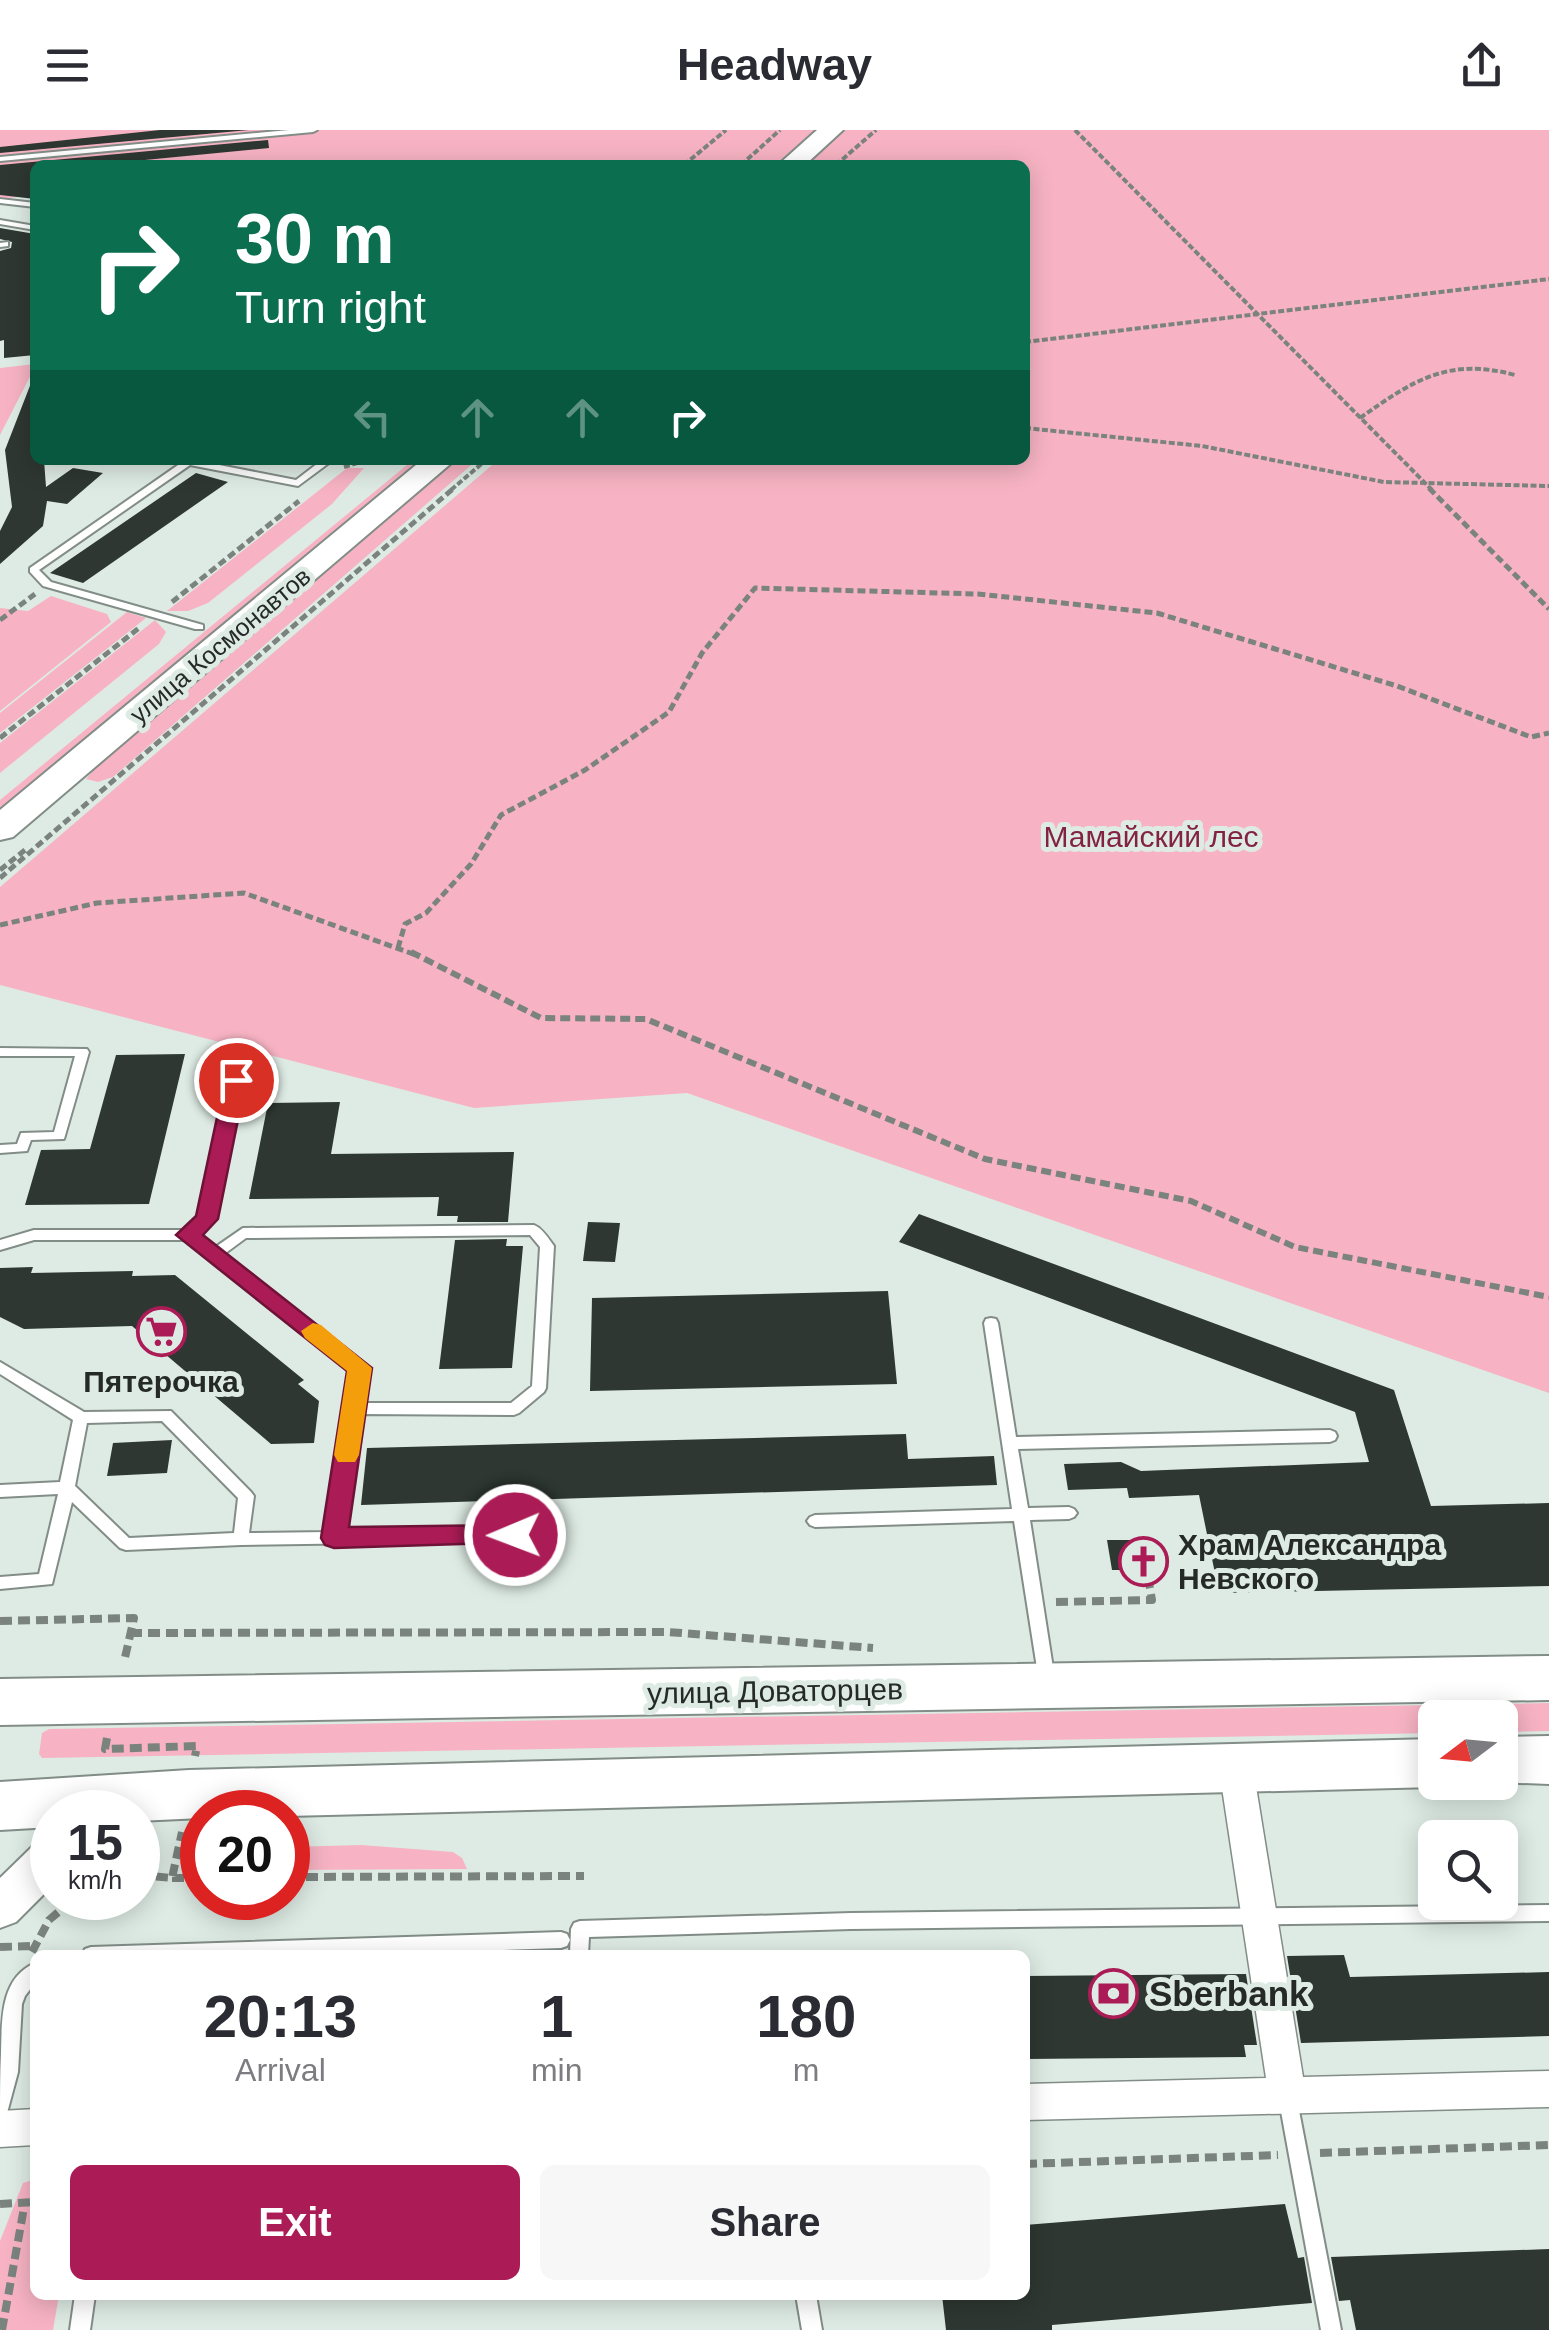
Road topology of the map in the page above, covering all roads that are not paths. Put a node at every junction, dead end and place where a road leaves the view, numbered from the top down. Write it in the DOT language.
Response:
graph roads {
  1 [pos="313,130"];
  2 [pos="801,130"];
  3 [pos="832,130"];
  4 [pos="0,159"];
  5 [pos="780,160"];
  6 [pos="0,201"];
  7 [pos="30,204"];
  8 [pos="0,222"];
  9 [pos="30,226"];
  10 [pos="177,465"];
  11 [pos="204,465"];
  12 [pos="321,465"];
  13 [pos="396,465"];
  14 [pos="434,465"];
  15 [pos="199,627"];
  16 [pos="0,793"];
  17 [pos="0,829"];
  18 [pos="0,1052"];
  19 [pos="236,1080"];
  20 [pos="0,1149"];
  21 [pos="188,1235"];
  22 [pos="0,1245"];
  23 [pos="214,1255"];
  24 [pos="991,1323"];
  25 [pos="0,1367"];
  26 [pos="354,1408"];
  27 [pos="81,1418"];
  28 [pos="1330,1436"];
  29 [pos="1010,1443"];
  30 [pos="66,1488"];
  31 [pos="0,1491"];
  32 [pos="1021,1514"];
  33 [pos="1069,1514"];
  34 [pos="815,1522"];
  35 [pos="515,1535"];
  36 [pos="334,1538"];
  37 [pos="241,1539"];
  38 [pos="0,1582"];
  39 [pos="1549,1678"];
  40 [pos="1048,1686"];
  41 [pos="0,1702"];
  42 [pos="1549,1760"];
  43 [pos="1518,1761"];
  44 [pos="1418,1763"];
  45 [pos="1236,1768"];
  46 [pos="160,1803"];
  47 [pos="0,1806"];
  48 [pos="30,1806"];
  49 [pos="30,1879"];
  50 [pos="0,1908"];
  51 [pos="1549,1912"];
  52 [pos="1261,1917"];
  53 [pos="561,1940"];
  54 [pos="248,1950"];
  55 [pos="579,1950"];
  56 [pos="30,1974"];
  57 [pos="1549,2089"];
  58 [pos="1287,2094"];
  59 [pos="1030,2102"];
  60 [pos="0,2107"];
  61 [pos="30,2127"];
  62 [pos="0,2129"];
  63 [pos="84,2300"];
  64 [pos="807,2300"];
  65 [pos="80,2330"];
  66 [pos="812,2330"];
  67 [pos="1331,2330"];
  1 -- 4 [label="lane"];
  2 -- 5 [label="main road"];
  3 -- 5 [label="main road"];
  6 -- 7 [label="lane"];
  8 -- 9 [label="lane"];
  10 -- 15 [label="lane"];
  11 -- 12 [label="lane"];
  13 -- 15 [label="main road, улица Космонавтов"];
  14 -- 17 [label="main road, улица Космонавтов"];
  15 -- 16 [label="main road, улица Космонавтов"];
  18 -- 20 [label="lane"];
  19 -- 21 [label="lane"];
  21 -- 22 [label="lane"];
  21 -- 23 [label="lane"];
  23 -- 26 [label="lane"];
  23 -- 26 [label="lane"];
  24 -- 29 [label="lane"];
  25 -- 27 [label="lane"];
  26 -- 36 [label="lane"];
  27 -- 30 [label="lane"];
  27 -- 37 [label="lane"];
  28 -- 29 [label="lane"];
  29 -- 32 [label="lane"];
  30 -- 31 [label="lane"];
  30 -- 37 [label="lane"];
  30 -- 38 [label="lane"];
  32 -- 33 [label="lane"];
  32 -- 34 [label="lane"];
  32 -- 40 [label="lane"];
  35 -- 36 [label="lane"];
  36 -- 37 [label="lane"];
  39 -- 40 [label="main road, улица Доваторцев"];
  40 -- 41 [label="main road, улица Доваторцев"];
  42 -- 43 [label="main road"];
  44 -- 45 [label="main road"];
  45 -- 46 [label="main road"];
  45 -- 52 [label="street"];
  47 -- 48 [label="main road"];
  49 -- 50 [label="street"];
  51 -- 52 [label="lane"];
  52 -- 55 [label="lane"];
  52 -- 58 [label="street"];
  53 -- 54 [label="lane"];
  56 -- 60 [label="lane"];
  57 -- 58 [label="street"];
  58 -- 59 [label="street"];
  58 -- 67 [label="lane"];
  61 -- 62 [label="street"];
  63 -- 65 [label="lane"];
  64 -- 66 [label="lane"];
}
